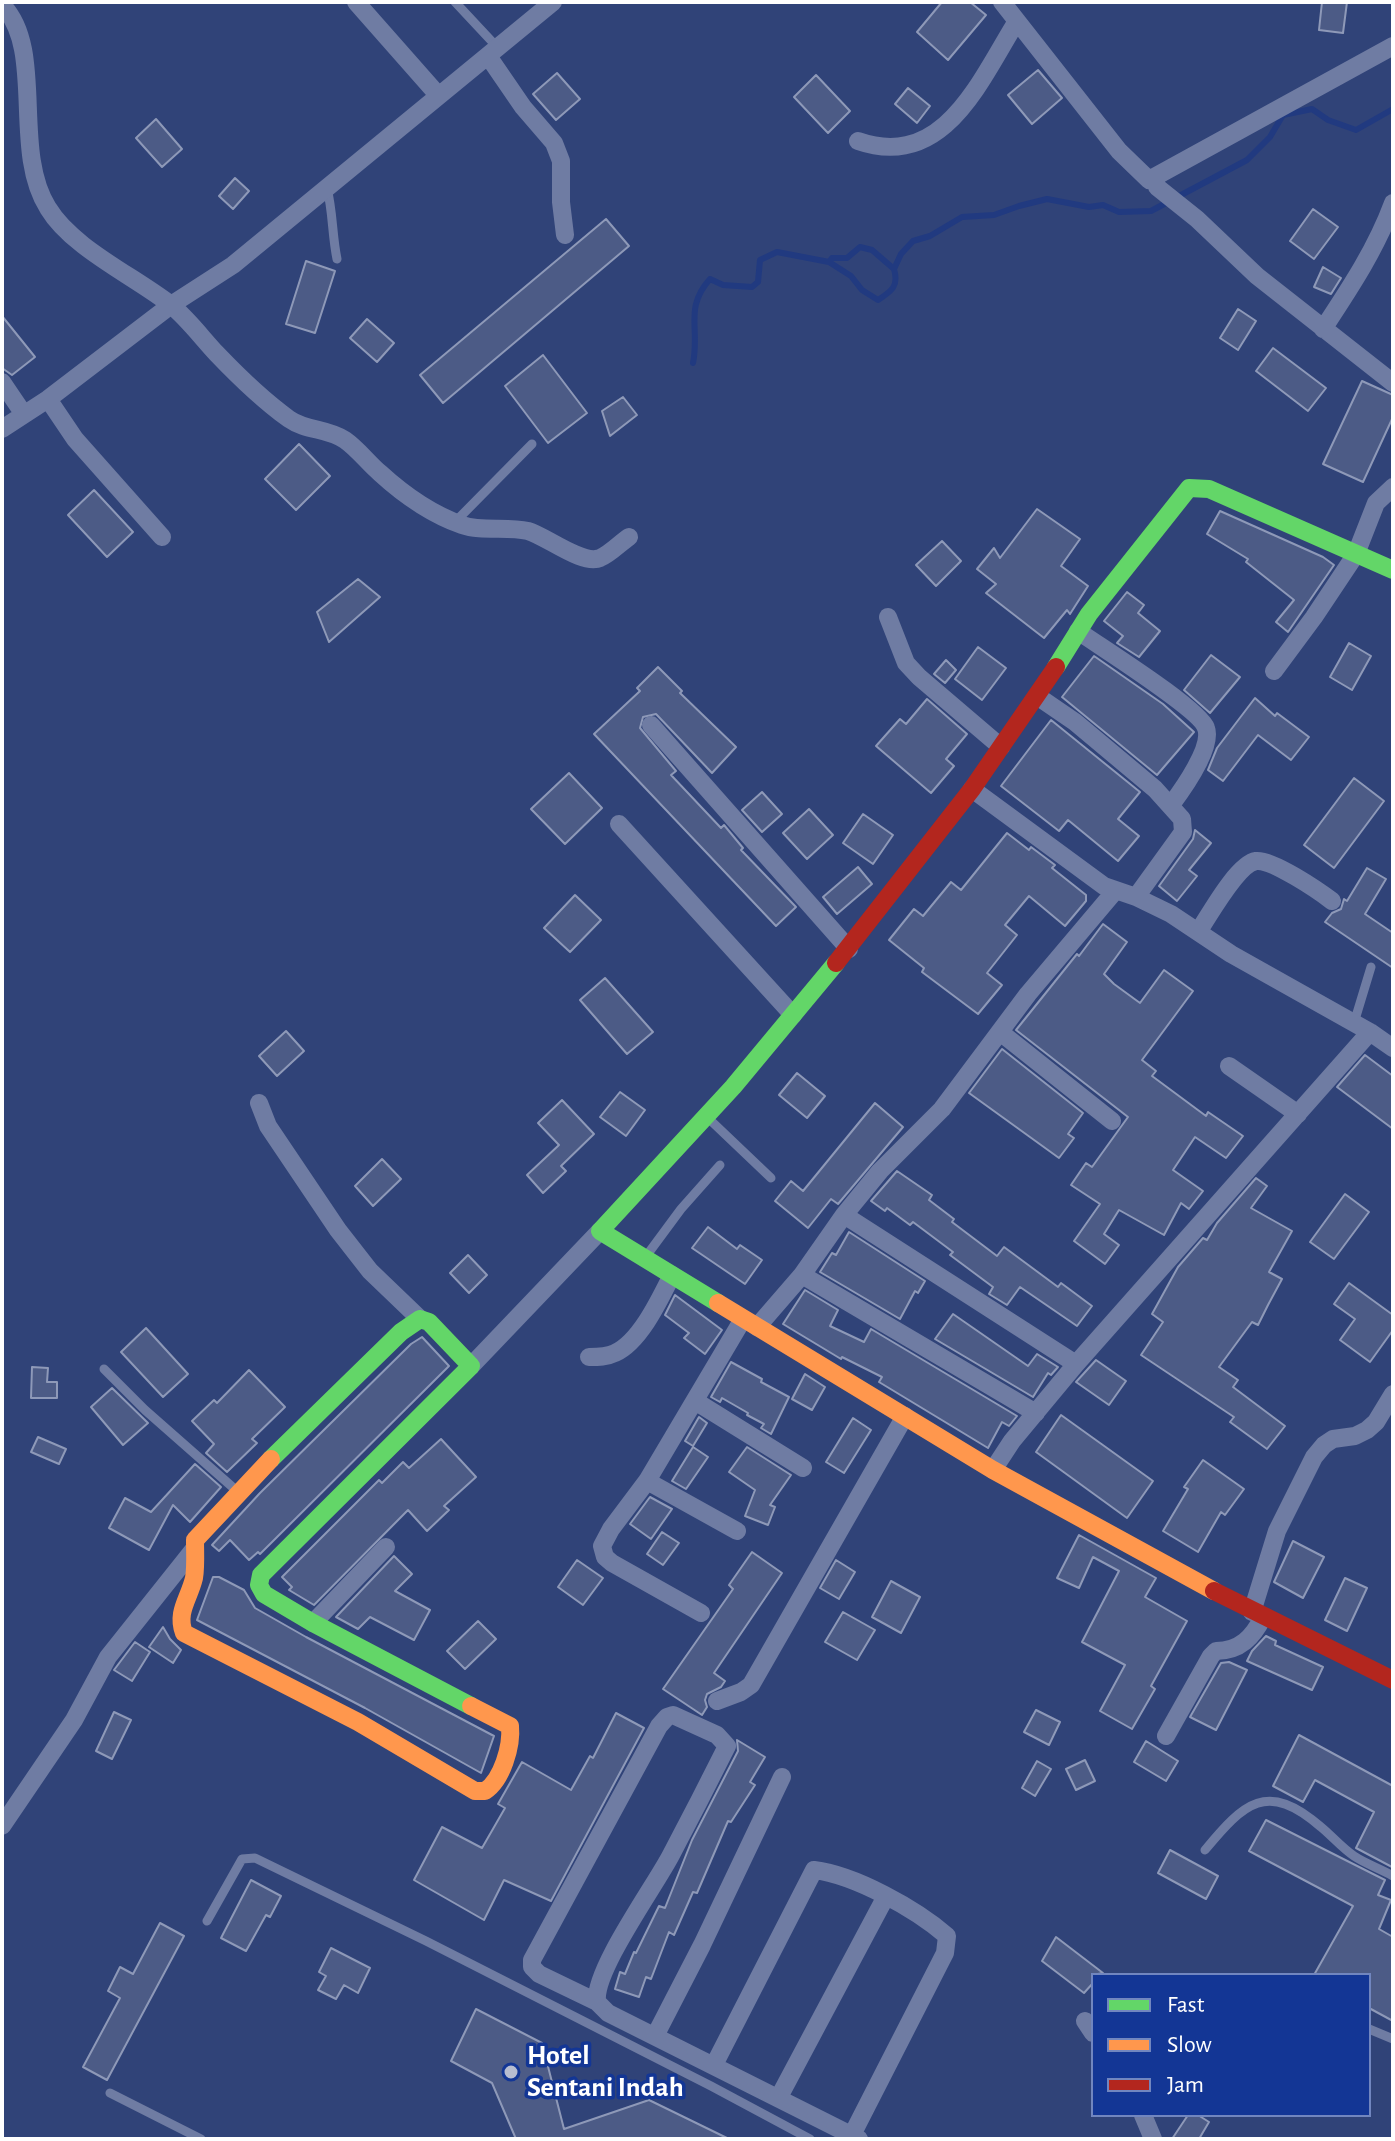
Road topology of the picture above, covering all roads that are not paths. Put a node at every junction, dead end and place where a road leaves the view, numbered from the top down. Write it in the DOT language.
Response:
graph roads {
  1 [pos="356,2"];
  2 [pos="455,2"];
  3 [pos="553,2"];
  4 [pos="1002,2"];
  5 [pos="2,5"];
  6 [pos="1017,21"];
  7 [pos="1393,46"];
  8 [pos="493,52"];
  9 [pos="438,95"];
  10 [pos="858,141"];
  11 [pos="1157,187"];
  12 [pos="327,188"];
  13 [pos="1393,203"];
  14 [pos="565,235"];
  15 [pos="337,259"];
  16 [pos="171,305"];
  17 [pos="1323,329"];
  18 [pos="2,382"];
  19 [pos="1393,383"];
  20 [pos="48,399"];
  21 [pos="23,413"];
  22 [pos="2,429"];
  23 [pos="532,444"];
  24 [pos="1393,487"];
  25 [pos="455,522"];
  26 [pos="162,537"];
  27 [pos="629,537"];
  28 [pos="1356,554"];
  29 [pos="1393,570"];
  30 [pos="888,617"];
  31 [pos="1078,631"];
  32 [pos="1274,671"];
  33 [pos="1037,696"];
  34 [pos="651,725"];
  35 [pos="1001,747"];
  36 [pos="972,789"];
  37 [pos="1171,805"];
  38 [pos="619,824"];
  39 [pos="1115,891"];
  40 [pos="1136,897"];
  41 [pos="1332,901"];
  42 [pos="1198,932"];
  43 [pos="849,949"];
  44 [pos="1371,967"];
  45 [pos="793,1015"];
  46 [pos="1354,1023"];
  47 [pos="1000,1032"];
  48 [pos="1370,1032"];
  49 [pos="1393,1048"];
  50 [pos="1229,1066"];
  51 [pos="259,1103"];
  52 [pos="1298,1114"];
  53 [pos="706,1116"];
  54 [pos="1112,1121"];
  55 [pos="720,1165"];
  56 [pos="771,1178"];
  57 [pos="844,1215"];
  58 [pos="600,1231"];
  59 [pos="645,1258"];
  60 [pos="672,1275"];
  61 [pos="802,1275"];
  62 [pos="420,1319"];
  63 [pos="750,1323"];
  64 [pos="589,1357"];
  65 [pos="1076,1364"];
  66 [pos="471,1366"];
  67 [pos="104,1369"];
  68 [pos="1393,1394"];
  69 [pos="695,1401"];
  70 [pos="1036,1413"];
  71 [pos="905,1416"];
  72 [pos="803,1468"];
  73 [pos="993,1470"];
  74 [pos="647,1481"];
  75 [pos="238,1492"];
  76 [pos="737,1531"];
  77 [pos="386,1547"];
  78 [pos="194,1549"];
  79 [pos="701,1613"];
  80 [pos="1258,1614"];
  81 [pos="313,1623"];
  82 [pos="1393,1680"];
  83 [pos="717,1701"];
  84 [pos="1166,1736"];
  85 [pos="782,1777"];
  86 [pos="2,1826"];
  87 [pos="1205,1850"];
  88 [pos="1393,1876"];
  89 [pos="885,1898"];
  90 [pos="207,1921"];
  91 [pos="597,2002"];
  92 [pos="1371,2030"];
  93 [pos="655,2036"];
  94 [pos="1393,2039"];
  95 [pos="714,2065"];
  96 [pos="110,2093"];
  97 [pos="779,2097"];
  98 [pos="1144,2117"];
  99 [pos="855,2137"];
  100 [pos="201,2139"];
  101 [pos="810,2139"];
  102 [pos="1153,2139"];
  1 -- 9 [label="street"];
  2 -- 8 [label="lane"];
  3 -- 8 [label="street"];
  4 -- 6 [label="street"];
  5 -- 16 [label="street"];
  6 -- 7 [label="street"];
  6 -- 10 [label="street"];
  8 -- 9 [label="street"];
  8 -- 14 [label="street"];
  9 -- 12 [label="street"];
  11 -- 17 [label="street"];
  12 -- 15 [label="lane"];
  12 -- 16 [label="street"];
  13 -- 17 [label="street"];
  16 -- 20 [label="street"];
  16 -- 25 [label="street"];
  17 -- 19 [label="street"];
  18 -- 21 [label="street"];
  20 -- 21 [label="street"];
  20 -- 26 [label="street"];
  21 -- 22 [label="street"];
  23 -- 25 [label="lane"];
  24 -- 28 [label="street"];
  25 -- 27 [label="street"];
  28 -- 29 [label="street"];
  28 -- 31 [label="street"];
  28 -- 32 [label="street"];
  30 -- 35 [label="street"];
  31 -- 33 [label="street"];
  31 -- 37 [label="street"];
  33 -- 35 [label="street"];
  33 -- 37 [label="street"];
  34 -- 43 [label="street"];
  35 -- 36 [label="street"];
  36 -- 39 [label="street"];
  36 -- 43 [label="street"];
  37 -- 40 [label="street"];
  38 -- 45 [label="street"];
  39 -- 40 [label="street"];
  39 -- 47 [label="street"];
  40 -- 42 [label="street"];
  41 -- 42 [label="street"];
  42 -- 46 [label="street"];
  43 -- 45 [label="street"];
  44 -- 46 [label="lane"];
  45 -- 53 [label="street"];
  46 -- 48 [label="street"];
  47 -- 54 [label="street"];
  47 -- 57 [label="street"];
  48 -- 49 [label="street"];
  48 -- 52 [label="street"];
  50 -- 52 [label="street"];
  51 -- 62 [label="street"];
  52 -- 65 [label="street"];
  53 -- 56 [label="lane"];
  53 -- 58 [label="street"];
  55 -- 59 [label="lane"];
  57 -- 61 [label="street"];
  57 -- 65 [label="street"];
  58 -- 59 [label="street"];
  58 -- 66 [label="street"];
  59 -- 60 [label="street"];
  60 -- 63 [label="street"];
  60 -- 64 [label="street"];
  61 -- 63 [label="street"];
  61 -- 70 [label="street"];
  62 -- 66 [label="street"];
  62 -- 75 [label="street"];
  63 -- 69 [label="street"];
  63 -- 71 [label="street"];
  65 -- 70 [label="street"];
  66 -- 81 [label="street"];
  67 -- 75 [label="lane"];
  68 -- 80 [label="street"];
  69 -- 72 [label="street"];
  69 -- 74 [label="street"];
  70 -- 73 [label="street"];
  71 -- 73 [label="street"];
  71 -- 83 [label="street"];
  73 -- 80 [label="street"];
  74 -- 76 [label="street"];
  74 -- 79 [label="street"];
  75 -- 78 [label="street"];
  77 -- 81 [label="street"];
  78 -- 81 [label="street"];
  78 -- 86 [label="street"];
  80 -- 82 [label="street"];
  80 -- 84 [label="street"];
  85 -- 93 [label="street"];
  87 -- 88 [label="lane"];
  89 -- 95 [label="street"];
  89 -- 97 [label="street"];
  89 -- 99 [label="street"];
  90 -- 101 [label="lane"];
  91 -- 91 [label="street"];
  91 -- 93 [label="street"];
  92 -- 94 [label="lane"];
  93 -- 95 [label="street"];
  95 -- 97 [label="street"];
  96 -- 100 [label="lane"];
  97 -- 99 [label="street"];
  98 -- 102 [label="street"];
}
